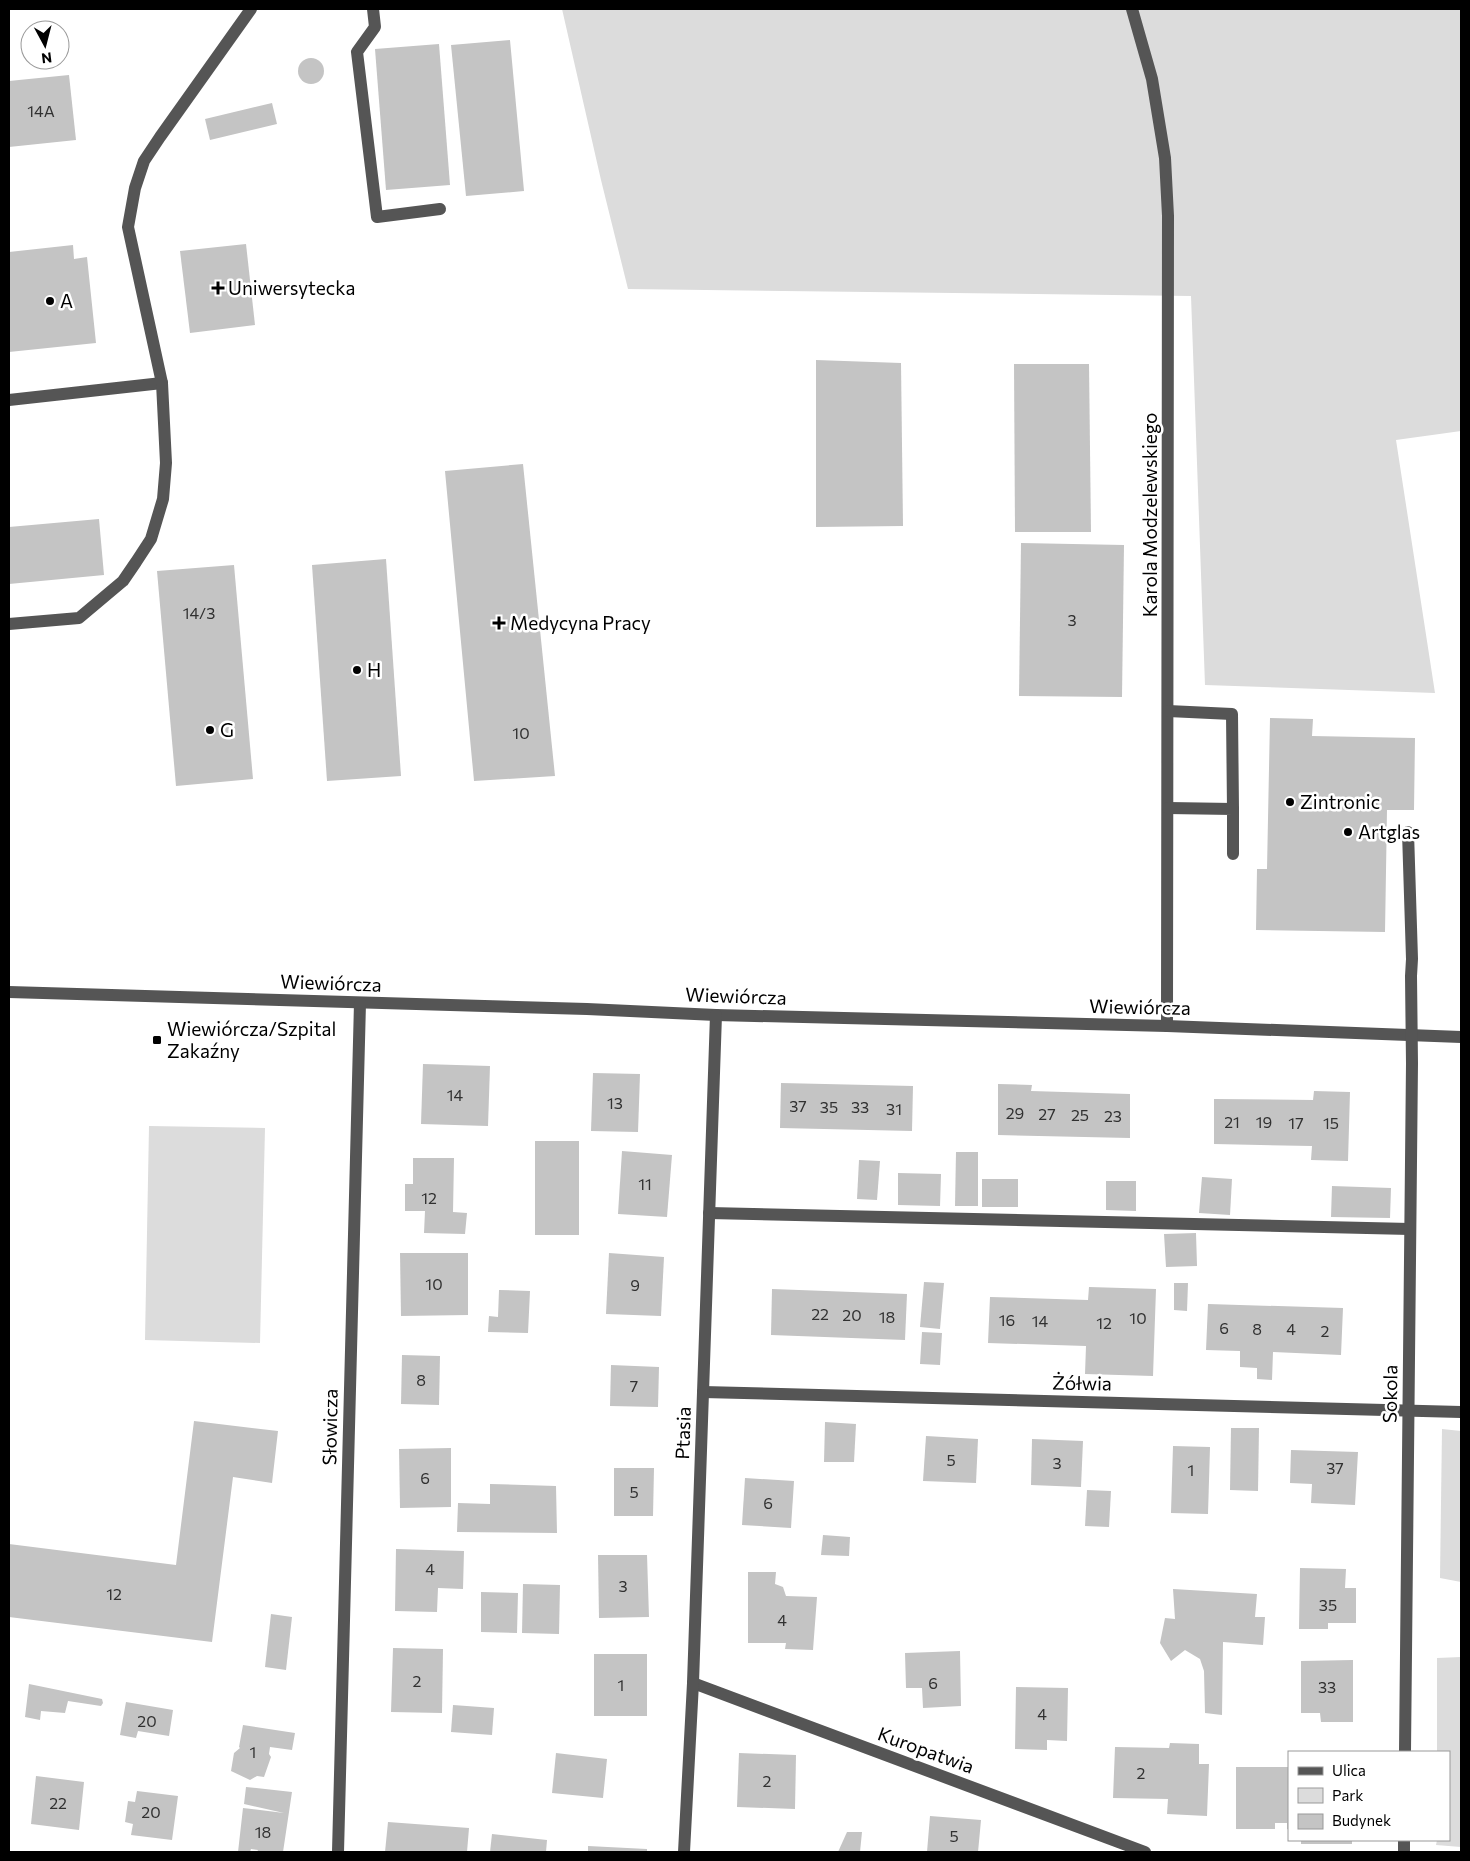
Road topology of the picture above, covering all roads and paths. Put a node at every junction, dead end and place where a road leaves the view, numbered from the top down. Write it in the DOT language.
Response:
graph roads {
  1 [pos="251,9"];
  2 [pos="373,9"];
  3 [pos="1132,9"];
  4 [pos="440,209"];
  5 [pos="162,384"];
  6 [pos="9,400"];
  7 [pos="9,624"];
  8 [pos="1168,711"];
  9 [pos="1168,808"];
  10 [pos="1233,809"];
  11 [pos="1408,832"];
  12 [pos="1233,854"];
  13 [pos="9,992"];
  14 [pos="360,1003"];
  15 [pos="716,1015"];
  16 [pos="1168,1026"];
  17 [pos="1412,1035"];
  18 [pos="1461,1036"];
  19 [pos="709,1212"];
  20 [pos="1410,1229"];
  21 [pos="703,1392"];
  22 [pos="1408,1410"];
  23 [pos="1461,1412"];
  24 [pos="693,1683"];
  25 [pos="1405,1751"];
  26 [pos="338,1852"];
  27 [pos="684,1852"];
  28 [pos="1145,1852"];
  1 -- 5 [label="street"];
  2 -- 4 [label="street"];
  3 -- 8 [label="street, Karola Modzelewskiego"];
  5 -- 6 [label="street"];
  5 -- 7 [label="street"];
  8 -- 9 [label="street, Karola Modzelewskiego"];
  8 -- 10 [label="street"];
  9 -- 10 [label="street"];
  9 -- 16 [label="street, Karola Modzelewskiego"];
  10 -- 12 [label="street"];
  11 -- 17 [label="street, Sokola"];
  13 -- 14 [label="street, Wiewiórcza"];
  14 -- 15 [label="street, Wiewiórcza"];
  14 -- 26 [label="street, Słowicza"];
  15 -- 16 [label="street, Wiewiórcza"];
  15 -- 19 [label="street, Ptasia"];
  16 -- 17 [label="street, Wiewiórcza"];
  17 -- 18 [label="street, Wiewiórcza"];
  17 -- 20 [label="street, Sokola"];
  19 -- 20 [label="street"];
  19 -- 21 [label="street, Ptasia"];
  20 -- 22 [label="street, Sokola"];
  21 -- 22 [label="street, Żółwia"];
  21 -- 24 [label="street, Ptasia"];
  22 -- 23 [label="street, Żółwia"];
  22 -- 25 [label="street, Sokola"];
  24 -- 27 [label="street, Ptasia"];
  24 -- 28 [label="street, Kuropatwia"];
}
